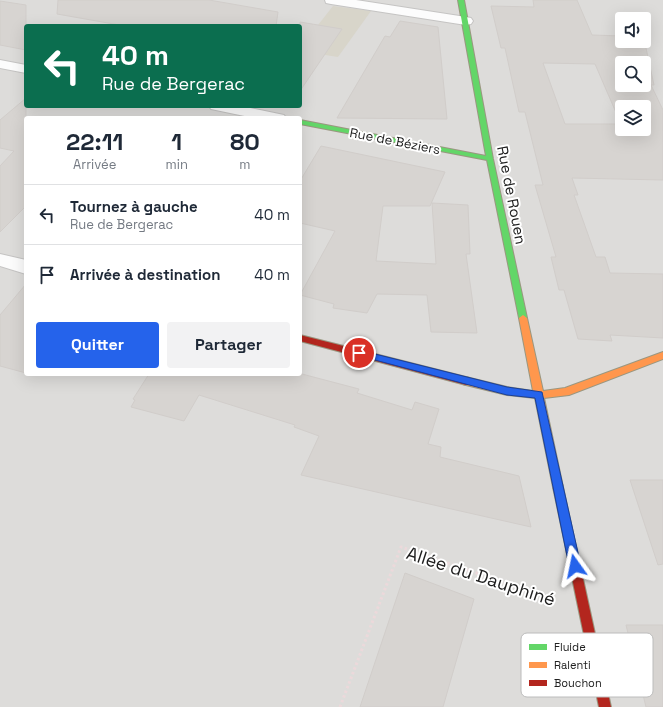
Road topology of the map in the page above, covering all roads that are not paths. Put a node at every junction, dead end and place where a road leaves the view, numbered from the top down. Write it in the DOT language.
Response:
graph roads {
  1 [pos="331,0"];
  2 [pos="461,0"];
  3 [pos="466,21"];
  4 [pos="0,64"];
  5 [pos="24,69"];
  6 [pos="227,108"];
  7 [pos="268,116"];
  8 [pos="302,122"];
  9 [pos="490,159"];
  10 [pos="0,260"];
  11 [pos="24,266"];
  12 [pos="302,339"];
  13 [pos="663,355"];
  14 [pos="539,395"];
  15 [pos="590,633"];
  16 [pos="604,697"];
  17 [pos="606,707"];
  1 -- 3 [label="street"];
  2 -- 3 [label="street, Rue de Rouen"];
  3 -- 9 [label="street, Rue de Rouen"];
  4 -- 5 [label="street"];
  6 -- 7 [label="street"];
  8 -- 9 [label="street, Rue de Béziers"];
  9 -- 14 [label="street, Rue de Rouen"];
  10 -- 11 [label="street"];
  12 -- 14 [label="street"];
  13 -- 14 [label="street"];
  14 -- 15 [label="street, Rue de Rouen"];
  16 -- 17 [label="street, Rue de Rouen"];
}
